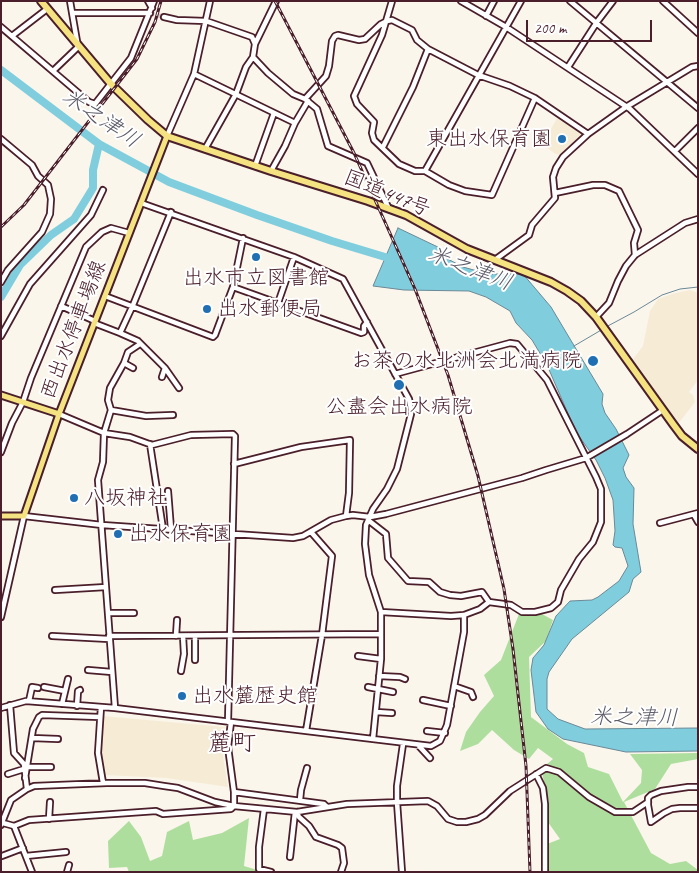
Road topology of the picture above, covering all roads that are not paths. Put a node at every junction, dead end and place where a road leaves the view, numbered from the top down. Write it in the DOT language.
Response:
graph roads {
  1 [pos="41,1"];
  2 [pos="70,1"];
  3 [pos="148,1"];
  4 [pos="154,1"];
  5 [pos="210,1"];
  6 [pos="276,1"];
  7 [pos="392,1"];
  8 [pos="494,1"];
  9 [pos="521,1"];
  10 [pos="570,1"];
  11 [pos="613,1"];
  12 [pos="663,1"];
  13 [pos="462,2"];
  14 [pos="47,9"];
  15 [pos="151,10"];
  16 [pos="72,13"];
  17 [pos="486,16"];
  18 [pos="164,17"];
  19 [pos="387,21"];
  20 [pos="206,22"];
  21 [pos="597,22"];
  22 [pos="1,27"];
  23 [pos="506,27"];
  24 [pos="698,33"];
  25 [pos="12,36"];
  26 [pos="256,44"];
  27 [pos="78,47"];
  28 [pos="428,49"];
  29 [pos="253,57"];
  30 [pos="698,66"];
  31 [pos="568,67"];
  32 [pos="53,71"];
  33 [pos="194,74"];
  34 [pos="478,75"];
  35 [pos="668,82"];
  36 [pos="111,84"];
  37 [pos="236,94"];
  38 [pos="535,98"];
  39 [pos="306,100"];
  40 [pos="626,107"];
  41 [pos="698,108"];
  42 [pos="274,113"];
  43 [pos="295,123"];
  44 [pos="698,128"];
  45 [pos="588,134"];
  46 [pos="166,138"];
  47 [pos="1,139"];
  48 [pos="382,147"];
  49 [pos="205,149"];
  50 [pos="675,150"];
  51 [pos="255,166"];
  52 [pos="271,171"];
  53 [pos="425,171"];
  54 [pos="698,174"];
  55 [pos="104,190"];
  56 [pos="555,193"];
  57 [pos="142,201"];
  58 [pos="389,208"];
  59 [pos="170,212"];
  60 [pos="698,219"];
  61 [pos="129,233"];
  62 [pos="243,238"];
  63 [pos="635,255"];
  64 [pos="294,257"];
  65 [pos="496,259"];
  66 [pos="1,282"];
  67 [pos="232,287"];
  68 [pos="105,296"];
  69 [pos="278,303"];
  70 [pos="133,305"];
  71 [pos="62,306"];
  72 [pos="596,317"];
  73 [pos="94,322"];
  74 [pos="367,322"];
  75 [pos="120,333"];
  76 [pos="1,336"];
  77 [pos="140,344"];
  78 [pos="124,363"];
  79 [pos="133,368"];
  80 [pos="165,368"];
  81 [pos="395,374"];
  82 [pos="162,377"];
  83 [pos="179,388"];
  84 [pos="1,395"];
  85 [pos="23,402"];
  86 [pos="111,410"];
  87 [pos="663,410"];
  88 [pos="59,414"];
  89 [pos="173,415"];
  90 [pos="104,433"];
  91 [pos="150,444"];
  92 [pos="698,449"];
  93 [pos="1,452"];
  94 [pos="586,458"];
  95 [pos="234,464"];
  96 [pos="168,491"];
  97 [pos="696,514"];
  98 [pos="1,516"];
  99 [pos="24,516"];
  100 [pos="346,516"];
  101 [pos="369,518"];
  102 [pos="698,522"];
  103 [pos="660,523"];
  104 [pos="102,525"];
  105 [pos="163,529"];
  106 [pos="171,529"];
  107 [pos="312,532"];
  108 [pos="233,534"];
  109 [pos="106,587"];
  110 [pos="55,590"];
  111 [pos="489,602"];
  112 [pos="381,612"];
  113 [pos="108,613"];
  114 [pos="134,613"];
  115 [pos="464,615"];
  116 [pos="1,617"];
  117 [pos="176,620"];
  118 [pos="381,634"];
  119 [pos="231,635"];
  120 [pos="322,635"];
  121 [pos="52,636"];
  122 [pos="176,636"];
  123 [pos="183,636"];
  124 [pos="195,636"];
  125 [pos="109,638"];
  126 [pos="358,656"];
  127 [pos="381,659"];
  128 [pos="195,660"];
  129 [pos="88,670"];
  130 [pos="181,671"];
  131 [pos="112,672"];
  132 [pos="379,676"];
  133 [pos="68,679"];
  134 [pos="405,679"];
  135 [pos="454,686"];
  136 [pos="44,687"];
  137 [pos="368,687"];
  138 [pos="38,688"];
  139 [pos="80,690"];
  140 [pos="378,690"];
  141 [pos="65,692"];
  142 [pos="393,692"];
  143 [pos="473,697"];
  144 [pos="423,700"];
  145 [pos="29,702"];
  146 [pos="63,704"];
  147 [pos="10,705"];
  148 [pos="77,706"];
  149 [pos="451,706"];
  150 [pos="101,707"];
  151 [pos="1,708"];
  152 [pos="115,708"];
  153 [pos="376,712"];
  154 [pos="392,713"];
  155 [pos="100,717"];
  156 [pos="230,722"];
  157 [pos="306,731"];
  158 [pos="427,731"];
  159 [pos="445,733"];
  160 [pos="32,738"];
  161 [pos="58,739"];
  162 [pos="373,739"];
  163 [pos="403,744"];
  164 [pos="418,745"];
  165 [pos="430,758"];
  166 [pos="51,767"];
  167 [pos="26,768"];
  168 [pos="307,768"];
  169 [pos="8,774"];
  170 [pos="536,774"];
  171 [pos="103,783"];
  172 [pos="27,788"];
  173 [pos="698,788"];
  174 [pos="234,792"];
  175 [pos="300,800"];
  176 [pos="50,802"];
  177 [pos="397,802"];
  178 [pos="648,802"];
  179 [pos="234,806"];
  180 [pos="327,807"];
  181 [pos="698,808"];
  182 [pos="264,809"];
  183 [pos="296,812"];
  184 [pos="49,819"];
  185 [pos="2,824"];
  186 [pos="14,826"];
  187 [pos="23,848"];
  188 [pos="66,852"];
  189 [pos="2,856"];
  190 [pos="26,856"];
  191 [pos="290,857"];
  192 [pos="69,865"];
  193 [pos="32,872"];
  194 [pos="67,872"];
  195 [pos="272,872"];
  196 [pos="341,872"];
  197 [pos="402,872"];
  198 [pos="545,872"];
  1 -- 14 [label="highway, 国道447号"];
  2 -- 16 [label="street"];
  3 -- 15 [label="street"];
  4 -- 15 [label="street"];
  5 -- 20 [label="street"];
  6 -- 26 [label="street"];
  7 -- 19 [label="street"];
  8 -- 17 [label="street"];
  9 -- 23 [label="street"];
  10 -- 21 [label="street"];
  11 -- 21 [label="street"];
  12 -- 24 [label="street"];
  13 -- 17 [label="street"];
  14 -- 25 [label="street"];
  14 -- 27 [label="highway, 国道447号"];
  15 -- 16 [label="street"];
  15 -- 36 [label="street"];
  16 -- 27 [label="street"];
  17 -- 23 [label="street"];
  18 -- 20 [label="street"];
  19 -- 28 [label="street"];
  19 -- 39 [label="street"];
  19 -- 48 [label="street"];
  20 -- 26 [label="street"];
  20 -- 33 [label="street"];
  21 -- 31 [label="street"];
  21 -- 35 [label="street"];
  22 -- 25 [label="street"];
  23 -- 31 [label="street"];
  23 -- 34 [label="street"];
  25 -- 32 [label="street"];
  26 -- 29 [label="street"];
  27 -- 32 [label="street"];
  27 -- 36 [label="highway, 国道447号"];
  28 -- 34 [label="street"];
  28 -- 48 [label="street"];
  29 -- 37 [label="street"];
  29 -- 39 [label="street"];
  30 -- 35 [label="street"];
  31 -- 40 [label="street"];
  32 -- 36 [label="street"];
  33 -- 37 [label="street"];
  33 -- 46 [label="street"];
  34 -- 38 [label="street"];
  34 -- 53 [label="street"];
  35 -- 40 [label="street"];
  35 -- 41 [label="street"];
  36 -- 46 [label="highway, 国道447号"];
  37 -- 42 [label="street"];
  37 -- 49 [label="street"];
  38 -- 45 [label="street"];
  38 -- 53 [label="street"];
  39 -- 43 [label="street"];
  39 -- 58 [label="street"];
  40 -- 45 [label="street"];
  40 -- 50 [label="street"];
  42 -- 43 [label="street"];
  42 -- 51 [label="street"];
  43 -- 52 [label="street"];
  44 -- 50 [label="street"];
  45 -- 56 [label="street"];
  46 -- 49 [label="highway, 国道447号"];
  46 -- 57 [label="main road, 西出水停車場線"];
  47 -- 66 [label="street"];
  48 -- 53 [label="street"];
  49 -- 51 [label="highway, 国道447号"];
  50 -- 54 [label="street"];
  51 -- 52 [label="highway, 国道447号"];
  52 -- 58 [label="highway, 国道447号"];
  55 -- 76 [label="street"];
  56 -- 63 [label="street"];
  56 -- 65 [label="street"];
  57 -- 59 [label="street"];
  57 -- 61 [label="main road, 西出水停車場線"];
  58 -- 65 [label="highway, 国道447号"];
  59 -- 62 [label="street"];
  59 -- 70 [label="street"];
  60 -- 63 [label="street"];
  61 -- 68 [label="main road, 西出水停車場線"];
  61 -- 71 [label="street"];
  62 -- 64 [label="street"];
  62 -- 67 [label="street"];
  63 -- 72 [label="street"];
  64 -- 69 [label="street"];
  64 -- 74 [label="street"];
  65 -- 72 [label="highway, 国道447号"];
  67 -- 69 [label="street"];
  67 -- 70 [label="street"];
  68 -- 70 [label="street"];
  68 -- 73 [label="main road, 西出水停車場線"];
  69 -- 74 [label="street"];
  70 -- 75 [label="street"];
  71 -- 73 [label="street"];
  71 -- 85 [label="street"];
  72 -- 87 [label="highway, 国道447号"];
  73 -- 75 [label="street"];
  73 -- 88 [label="main road, 西出水停車場線"];
  74 -- 81 [label="street"];
  75 -- 77 [label="street"];
  77 -- 78 [label="street"];
  77 -- 80 [label="street"];
  78 -- 79 [label="street"];
  78 -- 86 [label="street"];
  80 -- 82 [label="street"];
  80 -- 83 [label="street"];
  81 -- 94 [label="street"];
  81 -- 101 [label="street"];
  84 -- 85 [label="main road"];
  85 -- 88 [label="main road"];
  85 -- 93 [label="street"];
  86 -- 89 [label="street"];
  86 -- 90 [label="street"];
  87 -- 92 [label="highway, 国道447号"];
  87 -- 94 [label="street"];
  88 -- 90 [label="street"];
  88 -- 99 [label="main road, 西出水停車場線"];
  90 -- 91 [label="street"];
  90 -- 104 [label="street"];
  91 -- 95 [label="street"];
  91 -- 105 [label="street"];
  94 -- 101 [label="street"];
  94 -- 111 [label="street"];
  95 -- 100 [label="street"];
  95 -- 108 [label="street"];
  96 -- 106 [label="street"];
  97 -- 102 [label="street"];
  97 -- 103 [label="street"];
  98 -- 99 [label="main road"];
  99 -- 104 [label="street"];
  99 -- 116 [label="street"];
  100 -- 101 [label="street"];
  100 -- 107 [label="street"];
  101 -- 111 [label="street"];
  101 -- 112 [label="street"];
  104 -- 105 [label="street"];
  104 -- 109 [label="street"];
  105 -- 106 [label="street"];
  106 -- 108 [label="street"];
  107 -- 108 [label="street"];
  107 -- 120 [label="street"];
  108 -- 119 [label="street"];
  109 -- 110 [label="street"];
  109 -- 113 [label="street"];
  111 -- 115 [label="street"];
  112 -- 115 [label="street"];
  112 -- 118 [label="street"];
  113 -- 114 [label="street"];
  113 -- 125 [label="street"];
  115 -- 135 [label="street"];
  117 -- 122 [label="street"];
  118 -- 120 [label="street"];
  118 -- 127 [label="street"];
  119 -- 120 [label="street"];
  119 -- 124 [label="street"];
  119 -- 156 [label="street"];
  120 -- 157 [label="street"];
  121 -- 125 [label="street"];
  122 -- 123 [label="street"];
  122 -- 125 [label="street"];
  123 -- 124 [label="street"];
  123 -- 130 [label="street"];
  124 -- 128 [label="street"];
  125 -- 131 [label="street"];
  126 -- 127 [label="street"];
  127 -- 132 [label="street"];
  129 -- 131 [label="street"];
  131 -- 152 [label="street"];
  132 -- 134 [label="street"];
  132 -- 140 [label="street"];
  133 -- 141 [label="street"];
  135 -- 143 [label="street"];
  135 -- 149 [label="street"];
  136 -- 141 [label="street"];
  137 -- 140 [label="street"];
  138 -- 145 [label="street"];
  139 -- 148 [label="street"];
  140 -- 142 [label="street"];
  140 -- 153 [label="street"];
  141 -- 146 [label="street"];
  144 -- 149 [label="street"];
  145 -- 146 [label="street"];
  145 -- 147 [label="street"];
  146 -- 148 [label="street"];
  147 -- 151 [label="street"];
  147 -- 167 [label="street"];
  148 -- 150 [label="street"];
  149 -- 159 [label="street"];
  150 -- 152 [label="street"];
  150 -- 155 [label="street"];
  152 -- 156 [label="street"];
  153 -- 154 [label="street"];
  153 -- 162 [label="street"];
  155 -- 160 [label="street"];
  155 -- 171 [label="street"];
  156 -- 157 [label="street"];
  156 -- 174 [label="street"];
  157 -- 162 [label="street"];
  158 -- 159 [label="street"];
  159 -- 164 [label="street"];
  160 -- 161 [label="street"];
  160 -- 167 [label="street"];
  162 -- 163 [label="street"];
  163 -- 164 [label="street"];
  163 -- 177 [label="street"];
  164 -- 165 [label="street"];
  166 -- 167 [label="street"];
  167 -- 169 [label="street"];
  167 -- 172 [label="street"];
  168 -- 175 [label="street"];
  170 -- 177 [label="street"];
  170 -- 178 [label="street"];
  170 -- 198 [label="street"];
  171 -- 172 [label="street"];
  171 -- 179 [label="street"];
  172 -- 185 [label="street"];
  173 -- 178 [label="street"];
  174 -- 175 [label="street"];
  174 -- 179 [label="street"];
  175 -- 180 [label="street"];
  176 -- 184 [label="street"];
  177 -- 180 [label="street"];
  177 -- 197 [label="street"];
  178 -- 181 [label="street"];
  179 -- 182 [label="street"];
  179 -- 184 [label="street"];
  180 -- 183 [label="street"];
  182 -- 183 [label="street"];
  182 -- 195 [label="street"];
  183 -- 191 [label="street"];
  183 -- 196 [label="street"];
  184 -- 186 [label="street"];
  185 -- 186 [label="street"];
  186 -- 187 [label="street"];
  187 -- 189 [label="street"];
  187 -- 190 [label="street"];
  188 -- 190 [label="street"];
  190 -- 193 [label="street"];
  192 -- 194 [label="street"];
}
